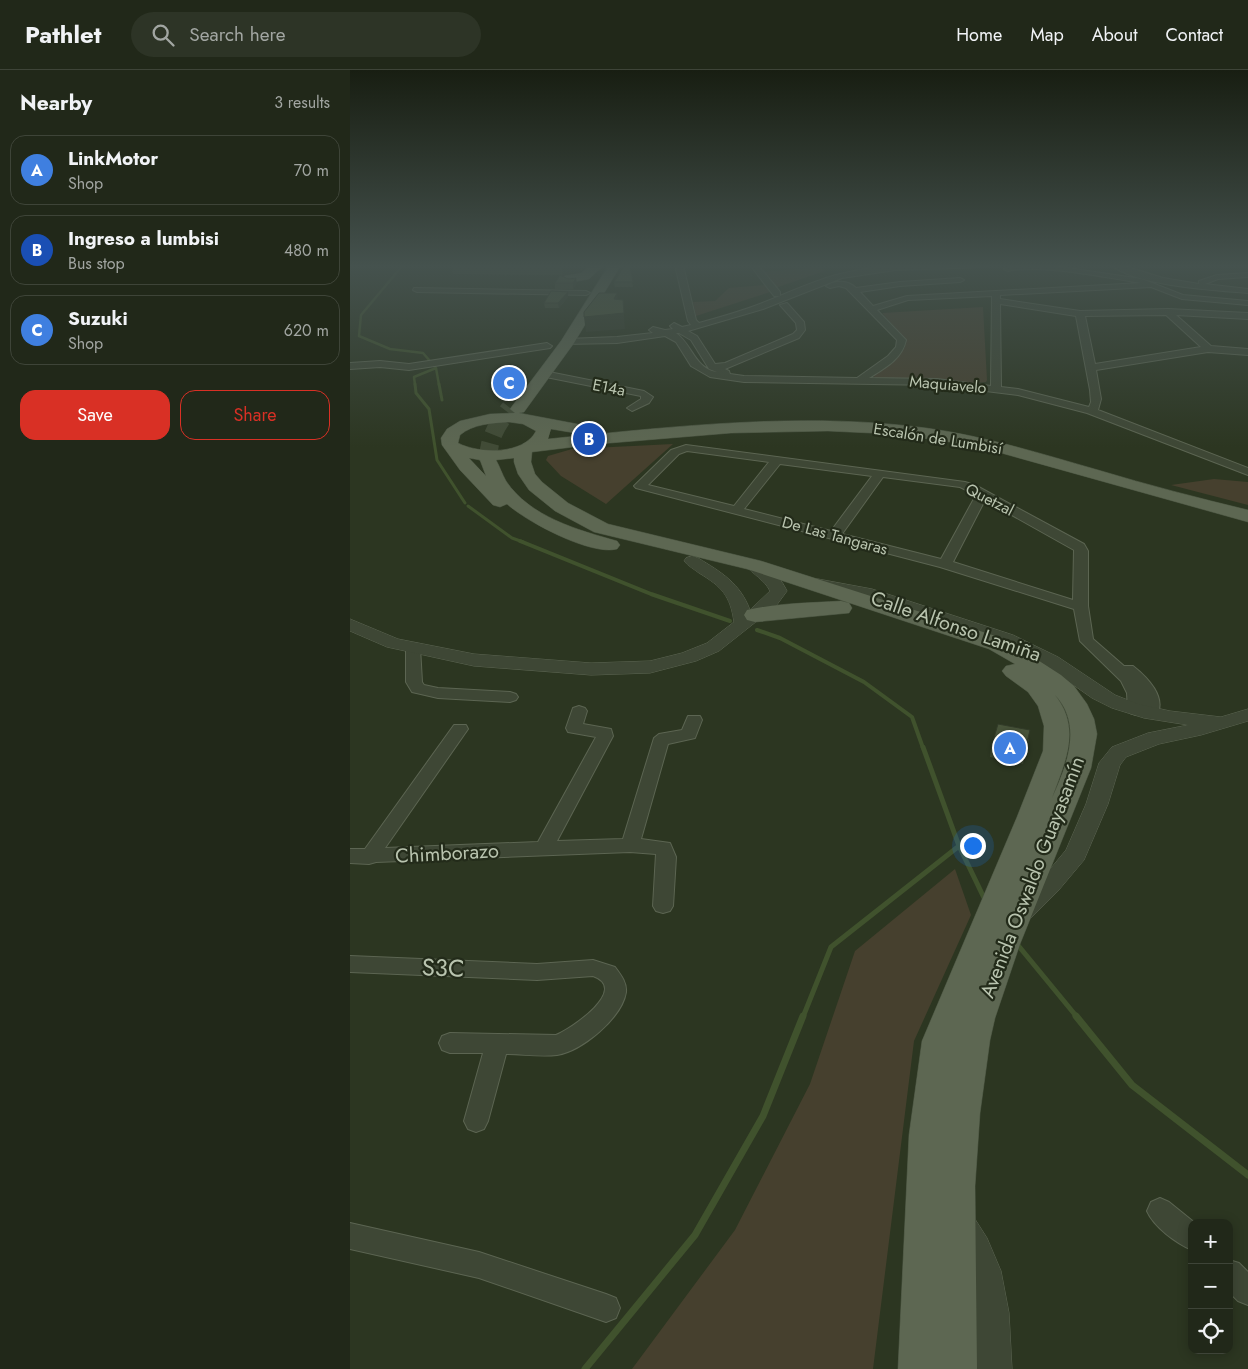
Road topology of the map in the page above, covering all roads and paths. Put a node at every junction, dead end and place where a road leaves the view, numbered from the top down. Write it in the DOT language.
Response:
graph roads {
  1 [pos="570,326"];
  2 [pos="573,326"];
  3 [pos="690,326"];
  4 [pos="719,326"];
  5 [pos="800,326"];
  6 [pos="887,326"];
  7 [pos="997,326"];
  8 [pos="1082,326"];
  9 [pos="1182,326"];
  10 [pos="653,330"];
  11 [pos="679,332"];
  12 [pos="665,334"];
  13 [pos="694,338"];
  14 [pos="562,341"];
  15 [pos="1208,350"];
  16 [pos="1248,352"];
  17 [pos="530,365"];
  18 [pos="350,366"];
  19 [pos="1090,368"];
  20 [pos="714,370"];
  21 [pos="549,375"];
  22 [pos="862,379"];
  23 [pos="996,387"];
  24 [pos="632,408"];
  25 [pos="1093,410"];
  26 [pos="532,421"];
  27 [pos="471,423"];
  28 [pos="527,448"];
  29 [pos="455,449"];
  30 [pos="679,449"];
  31 [pos="778,458"];
  32 [pos="495,460"];
  33 [pos="1248,468"];
  34 [pos="1248,472"];
  35 [pos="880,473"];
  36 [pos="982,494"];
  37 [pos="1248,509"];
  38 [pos="737,510"];
  39 [pos="1248,516"];
  40 [pos="835,535"];
  41 [pos="637,544"];
  42 [pos="692,562"];
  43 [pos="945,564"];
  44 [pos="754,565"];
  45 [pos="807,583"];
  46 [pos="779,590"];
  47 [pos="1081,607"];
  48 [pos="841,608"];
  49 [pos="746,620"];
  50 [pos="350,624"];
  51 [pos="413,647"];
  52 [pos="510,697"];
  53 [pos="579,712"];
  54 [pos="1143,712"];
  55 [pos="1248,715"];
  56 [pos="694,720"];
  57 [pos="1223,723"];
  58 [pos="460,729"];
  59 [pos="1128,746"];
  60 [pos="630,844"];
  61 [pos="544,848"];
  62 [pos="356,860"];
  63 [pos="662,906"];
  64 [pos="1003,922"];
  65 [pos="350,964"];
  66 [pos="450,1043"];
  67 [pos="497,1044"];
  68 [pos="476,1122"];
  69 [pos="1160,1211"];
  70 [pos="954,1213"];
  71 [pos="1188,1234"];
  72 [pos="350,1236"];
  73 [pos="1233,1276"];
  74 [pos="1248,1291"];
  75 [pos="606,1308"];
  76 [pos="920,1369"];
  77 [pos="955,1369"];
  78 [pos="994,1369"];
  1 -- 14 [label="main road"];
  2 -- 14 [label="main road"];
  3 -- 11 [label="street"];
  4 -- 13 [label="street"];
  5 -- 20 [label="street"];
  6 -- 22 [label="street"];
  7 -- 23 [label="street"];
  8 -- 19 [label="street"];
  9 -- 15 [label="street"];
  10 -- 11 [label="street"];
  10 -- 12 [label="street"];
  10 -- 14 [label="street"];
  11 -- 12 [label="street"];
  11 -- 13 [label="street"];
  11 -- 20 [label="street"];
  12 -- 14 [label="street"];
  13 -- 20 [label="street"];
  14 -- 17 [label="main road"];
  14 -- 18 [label="street"];
  14 -- 21 [label="main road"];
  14 -- 27 [label="main road"];
  15 -- 16 [label="street"];
  15 -- 19 [label="street"];
  19 -- 25 [label="street"];
  20 -- 22 [label="street, Maquiavelo"];
  21 -- 24 [label="street, E14a"];
  21 -- 26 [label="main road"];
  22 -- 23 [label="street, Maquiavelo"];
  23 -- 25 [label="street, Maquiavelo"];
  25 -- 33 [label="street, Maquiavelo"];
  25 -- 34 [label="street, Maquiavelo"];
  26 -- 27 [label="main road, Escalón de Lumbisí"];
  26 -- 28 [label="main road"];
  26 -- 37 [label="main road, Escalón de Lumbisí"];
  27 -- 29 [label="main road"];
  28 -- 29 [label="main road, Escalón de Lumbisí"];
  28 -- 39 [label="main road, Escalón de Lumbisí"];
  28 -- 41 [label="main road, Avenida Oswaldo Guayasamín"];
  29 -- 41 [label="main road, Avenida Oswaldo Guayasamín"];
  30 -- 31 [label="street, Quetzal"];
  30 -- 38 [label="street, De Las Tangaras"];
  31 -- 35 [label="street, Quetzal"];
  31 -- 38 [label="street"];
  32 -- 41 [label="main road, Avenida Oswaldo Guayasamín"];
  35 -- 36 [label="street, Quetzal"];
  35 -- 40 [label="street"];
  36 -- 43 [label="street"];
  36 -- 47 [label="street, Quetzal"];
  38 -- 40 [label="street, De Las Tangaras"];
  40 -- 43 [label="street, De Las Tangaras"];
  41 -- 42 [label="main road, Avenida Oswaldo Guayasamín"];
  41 -- 44 [label="main road, Avenida Oswaldo Guayasamín"];
  42 -- 46 [label="main road, Avenida Oswaldo Guayasamín"];
  42 -- 49 [label="street"];
  43 -- 47 [label="street, De Las Tangaras"];
  44 -- 45 [label="main road, Avenida Oswaldo Guayasamín"];
  44 -- 46 [label="street"];
  45 -- 54 [label="street, Calle Alfonso Lamiña"];
  45 -- 64 [label="main road, Avenida Oswaldo Guayasamín"];
  46 -- 48 [label="main road, Avenida Oswaldo Guayasamín"];
  46 -- 49 [label="street"];
  47 -- 54 [label="street, Quetzal"];
  48 -- 49 [label="main road"];
  48 -- 64 [label="main road, Avenida Oswaldo Guayasamín"];
  49 -- 51 [label="street"];
  50 -- 51 [label="street"];
  51 -- 52 [label="street"];
  53 -- 61 [label="street"];
  54 -- 57 [label="street, Calle Alfonso Lamiña"];
  54 -- 59 [label="street, Calle Alfonso Lamiña"];
  55 -- 57 [label="street, Calle Alfonso Lamiña"];
  56 -- 60 [label="street"];
  57 -- 59 [label="street, Calle Alfonso Lamiña"];
  58 -- 62 [label="street"];
  59 -- 64 [label="street, Calle Alfonso Lamiña"];
  60 -- 61 [label="street, Chimborazo"];
  60 -- 63 [label="street, Chimborazo"];
  61 -- 62 [label="street, Chimborazo"];
  64 -- 70 [label="main road, Avenida Oswaldo Guayasamín"];
  64 -- 76 [label="main road, Avenida Oswaldo Guayasamín"];
  65 -- 67 [label="street, S3C"];
  66 -- 67 [label="street"];
  67 -- 68 [label="street"];
  69 -- 71 [label="street"];
  70 -- 77 [label="main road, Avenida Oswaldo Guayasamín"];
  70 -- 78 [label="street"];
  72 -- 75 [label="street"];
  73 -- 74 [label="street"];
}
